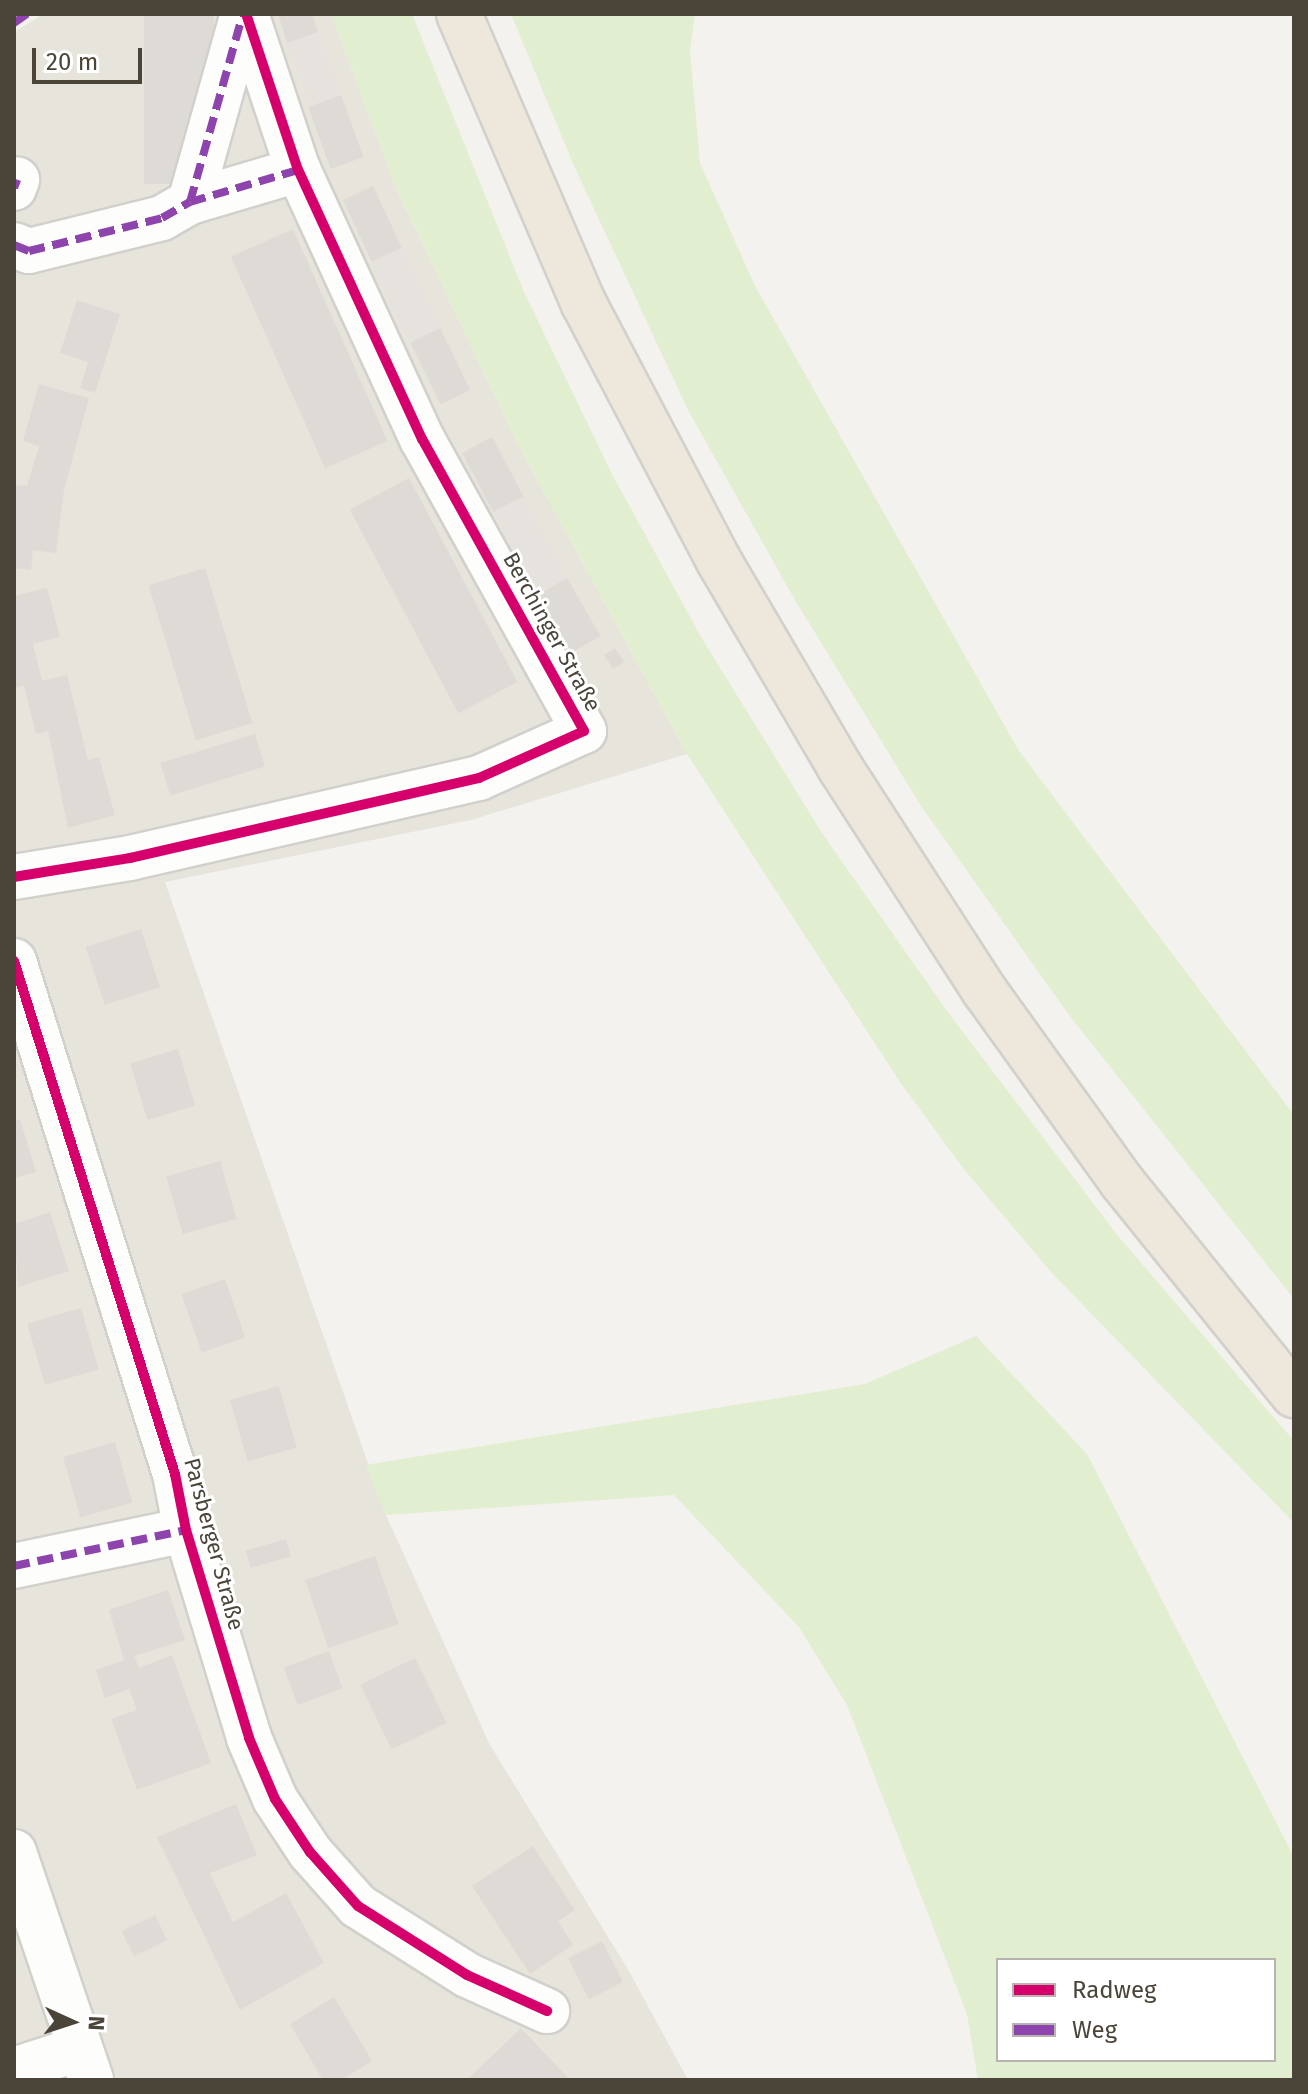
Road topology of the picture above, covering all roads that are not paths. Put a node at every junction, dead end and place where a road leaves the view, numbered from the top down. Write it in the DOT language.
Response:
graph roads {
  1 [pos="245,14"];
  2 [pos="459,14"];
  3 [pos="298,170"];
  4 [pos="190,202"];
  5 [pos="14,245"];
  6 [pos="14,877"];
  7 [pos="14,961"];
  8 [pos="1294,1395"];
  9 [pos="186,1530"];
  10 [pos="14,1566"];
  11 [pos="14,1852"];
  12 [pos="547,2011"];
  13 [pos="84,2064"];
  14 [pos="14,2070"];
  1 -- 3 [label="street, Berchinger Straße"];
  1 -- 4 [label="street, Berchinger Straße"];
  2 -- 8 [label="highway"];
  3 -- 4 [label="street"];
  3 -- 6 [label="street, Berchinger Straße"];
  4 -- 5 [label="street"];
  7 -- 9 [label="street, Parsberger Straße"];
  9 -- 10 [label="street, Parsberger Straße"];
  9 -- 12 [label="street, Parsberger Straße"];
  11 -- 13 [label="street"];
  13 -- 14 [label="street"];
}
